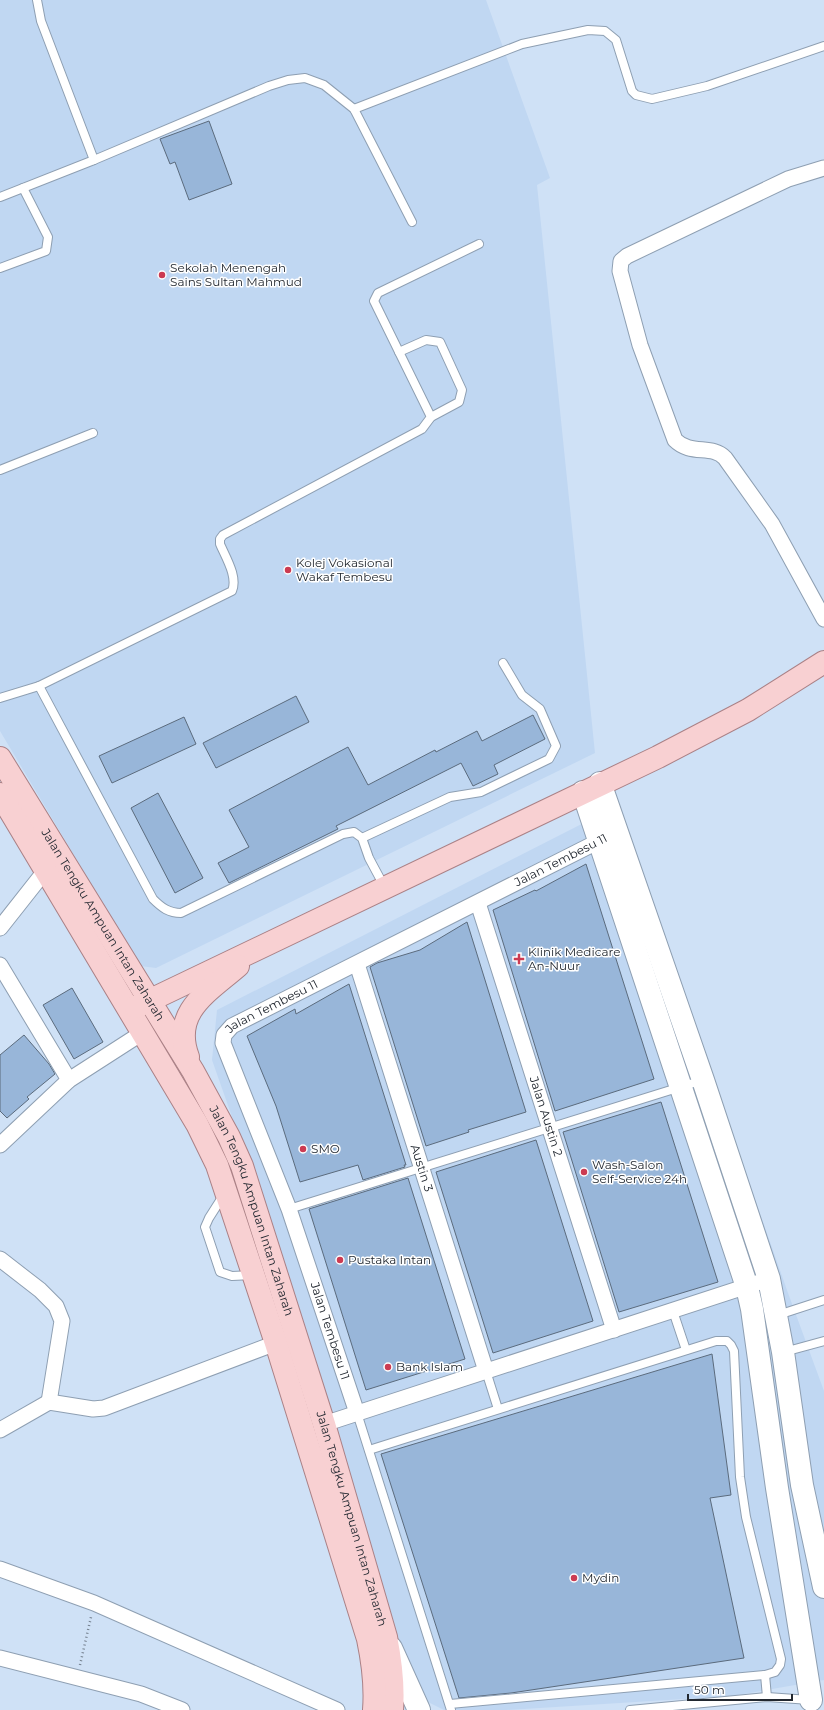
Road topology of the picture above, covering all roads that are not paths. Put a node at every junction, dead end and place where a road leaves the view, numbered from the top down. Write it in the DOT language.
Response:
graph roads {
  1 [pos="37,0"];
  2 [pos="824,46"];
  3 [pos="354,109"];
  4 [pos="94,160"];
  5 [pos="824,168"];
  6 [pos="23,188"];
  7 [pos="0,197"];
  8 [pos="412,222"];
  9 [pos="479,244"];
  10 [pos="0,268"];
  11 [pos="400,352"];
  12 [pos="431,417"];
  13 [pos="93,433"];
  14 [pos="0,470"];
  15 [pos="824,619"];
  16 [pos="824,662"];
  17 [pos="503,663"];
  18 [pos="39,686"];
  19 [pos="0,698"];
  20 [pos="0,758"];
  21 [pos="591,788"];
  22 [pos="0,794"];
  23 [pos="608,837"];
  24 [pos="362,838"];
  25 [pos="45,871"];
  26 [pos="385,887"];
  27 [pos="478,903"];
  28 [pos="0,928"];
  29 [pos="262,946"];
  30 [pos="124,960"];
  31 [pos="357,964"];
  32 [pos="0,965"];
  33 [pos="188,982"];
  34 [pos="149,1000"];
  35 [pos="128,1011"];
  36 [pos="142,1033"];
  37 [pos="193,1071"];
  38 [pos="69,1080"];
  39 [pos="703,1080"];
  40 [pos="681,1087"];
  41 [pos="549,1128"];
  42 [pos="0,1145"];
  43 [pos="421,1168"];
  44 [pos="226,1192"];
  45 [pos="289,1209"];
  46 [pos="0,1259"];
  47 [pos="253,1275"];
  48 [pos="769,1279"];
  49 [pos="747,1287"];
  50 [pos="824,1300"];
  51 [pos="673,1311"];
  52 [pos="777,1315"];
  53 [pos="614,1330"];
  54 [pos="824,1341"];
  55 [pos="276,1343"];
  56 [pos="686,1350"];
  57 [pos="783,1352"];
  58 [pos="486,1371"];
  59 [pos="49,1402"];
  60 [pos="498,1409"];
  61 [pos="357,1413"];
  62 [pos="324,1424"];
  63 [pos="0,1430"];
  64 [pos="369,1450"];
  65 [pos="0,1569"];
  66 [pos="824,1587"];
  67 [pos="386,1637"];
  68 [pos="0,1658"];
  69 [pos="765,1675"];
  70 [pos="767,1697"];
  71 [pos="813,1701"];
  72 [pos="451,1707"];
  73 [pos="182,1710"];
  74 [pos="337,1710"];
  75 [pos="374,1710"];
  76 [pos="392,1710"];
  77 [pos="419,1710"];
  78 [pos="630,1710"];
  1 -- 4 [label="lane"];
  2 -- 3 [label="lane"];
  3 -- 4 [label="lane"];
  3 -- 8 [label="lane"];
  4 -- 6 [label="lane"];
  5 -- 15 [label="street"];
  6 -- 7 [label="lane"];
  6 -- 10 [label="lane"];
  9 -- 11 [label="lane"];
  11 -- 12 [label="lane"];
  11 -- 12 [label="lane"];
  12 -- 18 [label="lane"];
  13 -- 14 [label="lane"];
  16 -- 21 [label="main road"];
  17 -- 24 [label="lane"];
  18 -- 19 [label="lane"];
  18 -- 24 [label="lane"];
  20 -- 30 [label="main road, Jalan Tengku Ampuan Intan Zaharah"];
  21 -- 23 [label="street"];
  21 -- 26 [label="main road"];
  22 -- 25 [label="main road, Jalan Tengku Ampuan Intan Zaharah"];
  23 -- 27 [label="street, Jalan Tembesu 11"];
  23 -- 39 [label="street"];
  23 -- 40 [label="street"];
  24 -- 26 [label="lane"];
  25 -- 28 [label="street"];
  25 -- 35 [label="main road, Jalan Tengku Ampuan Intan Zaharah"];
  26 -- 29 [label="main road"];
  27 -- 31 [label="street, Jalan Tembesu 11"];
  27 -- 41 [label="street, Jalan Austin 2"];
  29 -- 33 [label="main road"];
  29 -- 37 [label="main road"];
  30 -- 33 [label="main road"];
  30 -- 34 [label="main road, Jalan Tengku Ampuan Intan Zaharah"];
  31 -- 43 [label="street, Austin 3"];
  31 -- 45 [label="street, Jalan Tembesu 11"];
  32 -- 38 [label="street"];
  33 -- 34 [label="main road"];
  34 -- 35 [label="main road"];
  34 -- 37 [label="main road, Jalan Tengku Ampuan Intan Zaharah"];
  35 -- 36 [label="main road, Jalan Tengku Ampuan Intan Zaharah"];
  36 -- 38 [label="street"];
  36 -- 44 [label="main road, Jalan Tengku Ampuan Intan Zaharah"];
  37 -- 62 [label="main road, Jalan Tengku Ampuan Intan Zaharah"];
  38 -- 42 [label="street"];
  39 -- 40 [label="lane"];
  39 -- 48 [label="street"];
  40 -- 41 [label="lane"];
  40 -- 49 [label="street"];
  41 -- 43 [label="lane"];
  41 -- 53 [label="street, Jalan Austin 2"];
  43 -- 45 [label="lane"];
  43 -- 58 [label="street, Austin 3"];
  44 -- 47 [label="main road, Jalan Tengku Ampuan Intan Zaharah"];
  44 -- 47 [label="lane"];
  45 -- 61 [label="street, Jalan Tembesu 11"];
  46 -- 59 [label="street"];
  47 -- 55 [label="main road, Jalan Tengku Ampuan Intan Zaharah"];
  48 -- 49 [label="street"];
  48 -- 52 [label="street"];
  49 -- 51 [label="street"];
  49 -- 71 [label="street"];
  50 -- 52 [label="lane"];
  51 -- 53 [label="street"];
  51 -- 56 [label="lane"];
  52 -- 57 [label="street"];
  53 -- 58 [label="street"];
  54 -- 57 [label="lane"];
  55 -- 59 [label="street"];
  55 -- 75 [label="main road, Jalan Tengku Ampuan Intan Zaharah"];
  56 -- 60 [label="lane"];
  56 -- 69 [label="lane"];
  57 -- 66 [label="street"];
  58 -- 60 [label="lane"];
  58 -- 61 [label="street"];
  59 -- 63 [label="street"];
  60 -- 64 [label="lane"];
  61 -- 62 [label="street"];
  61 -- 64 [label="lane"];
  62 -- 67 [label="main road, Jalan Tengku Ampuan Intan Zaharah"];
  64 -- 72 [label="lane"];
  65 -- 74 [label="street"];
  67 -- 76 [label="main road, Jalan Tengku Ampuan Intan Zaharah"];
  67 -- 77 [label="street"];
  68 -- 73 [label="street"];
  69 -- 70 [label="lane"];
  69 -- 72 [label="lane"];
  70 -- 71 [label="lane"];
  70 -- 78 [label="lane"];
}
